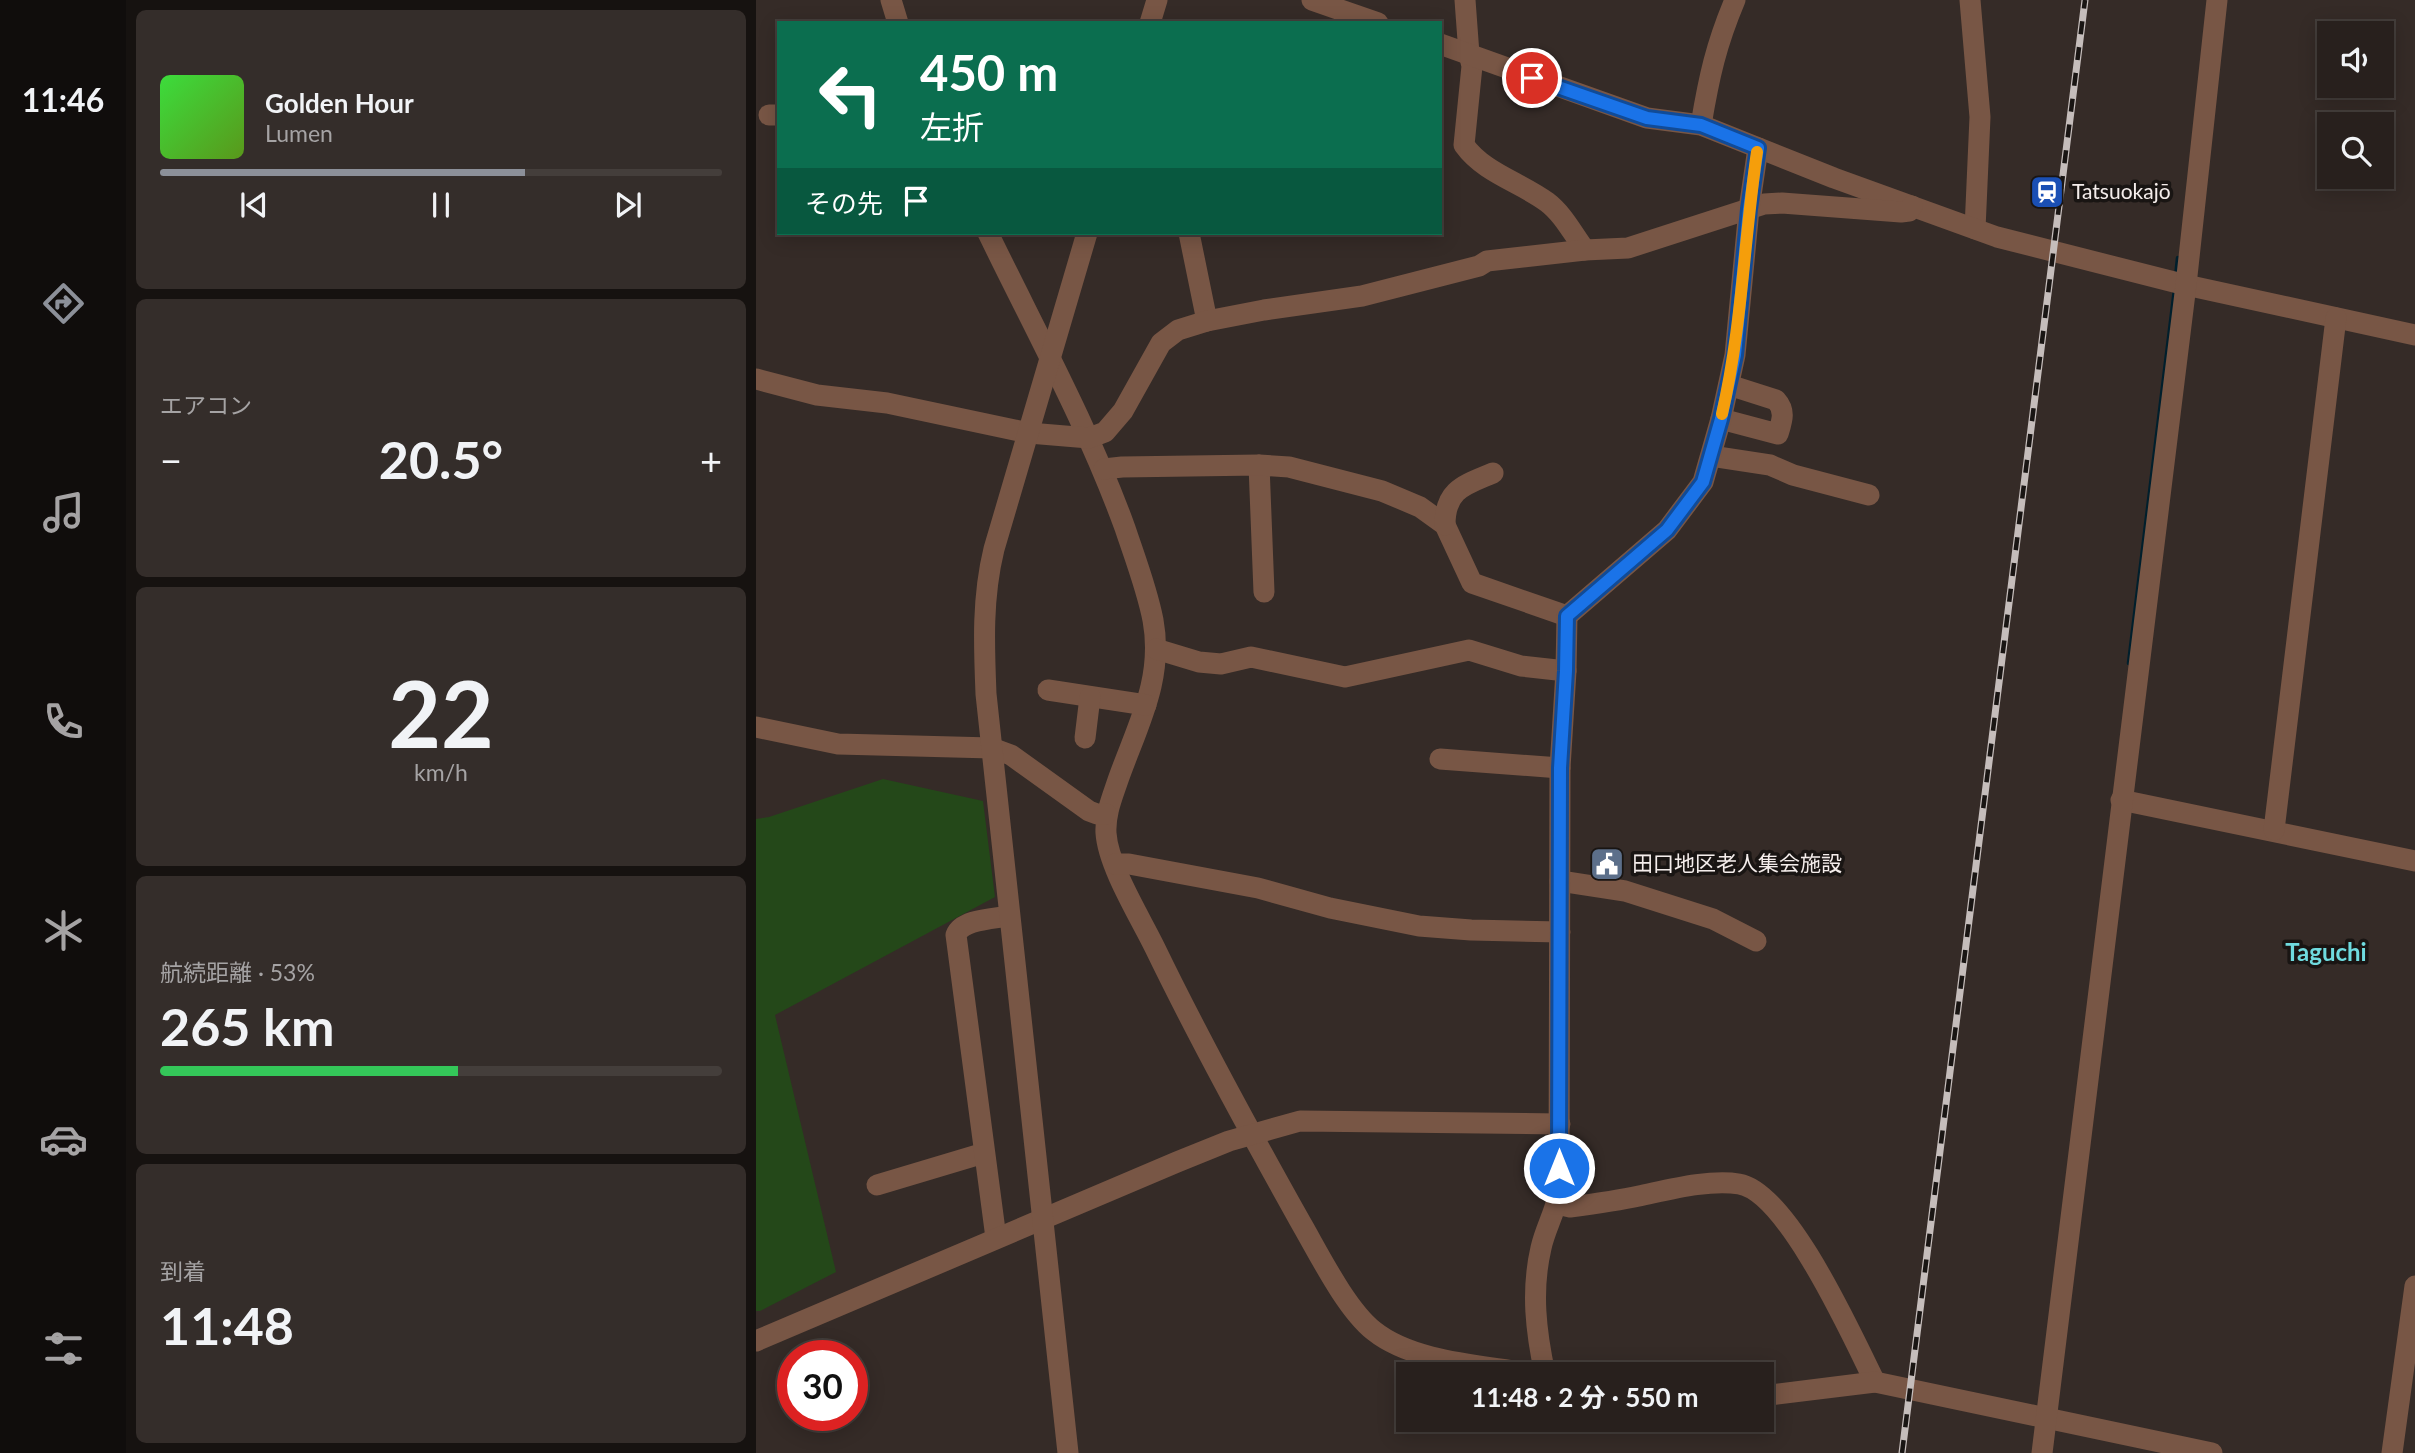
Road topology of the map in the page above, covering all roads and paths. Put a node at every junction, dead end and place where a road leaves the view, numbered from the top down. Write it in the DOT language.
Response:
graph roads {
  1 [pos="891,0"];
  2 [pos="1157,0"];
  3 [pos="1312,0"];
  4 [pos="1465,0"];
  5 [pos="1735,0"];
  6 [pos="1970,0"];
  7 [pos="2217,0"];
  8 [pos="897,21"];
  9 [pos="1151,21"];
  10 [pos="1372,21"];
  11 [pos="1442,45"];
  12 [pos="1469,54"];
  13 [pos="1701,125"];
  14 [pos="1758,148"];
  15 [pos="1912,206"];
  16 [pos="1749,209"];
  17 [pos="1975,229"];
  18 [pos="989,235"];
  19 [pos="1086,235"];
  20 [pos="1189,235"];
  21 [pos="1585,250"];
  22 [pos="2186,285"];
  23 [pos="2336,318"];
  24 [pos="1207,321"];
  25 [pos="2415,335"];
  26 [pos="1050,359"];
  27 [pos="756,379"];
  28 [pos="1729,385"];
  29 [pos="1721,419"];
  30 [pos="1029,433"];
  31 [pos="1088,438"];
  32 [pos="1712,456"];
  33 [pos="1259,464"];
  34 [pos="1104,469"];
  35 [pos="1493,473"];
  36 [pos="1868,495"];
  37 [pos="1445,525"];
  38 [pos="1264,592"];
  39 [pos="1567,616"];
  40 [pos="1156,649"];
  41 [pos="1566,671"];
  42 [pos="1048,691"];
  43 [pos="1090,697"];
  44 [pos="1146,705"];
  45 [pos="756,727"];
  46 [pos="1085,738"];
  47 [pos="992,748"];
  48 [pos="1440,759"];
  49 [pos="1560,768"];
  50 [pos="2121,800"];
  51 [pos="1106,814"];
  52 [pos="2274,830"];
  53 [pos="2415,861"];
  54 [pos="1115,864"];
  55 [pos="1560,881"];
  56 [pos="1009,916"];
  57 [pos="1560,932"];
  58 [pos="1756,941"];
  59 [pos="1560,1124"];
  60 [pos="1251,1134"];
  61 [pos="984,1153"];
  62 [pos="877,1185"];
  63 [pos="1557,1204"];
  64 [pos="1042,1218"];
  65 [pos="996,1238"];
  66 [pos="2415,1286"];
  67 [pos="756,1340"];
  68 [pos="1468,1362"];
  69 [pos="1543,1362"];
  70 [pos="1875,1382"];
  71 [pos="1774,1395"];
  72 [pos="2046,1418"];
  73 [pos="1068,1453"];
  74 [pos="2042,1453"];
  75 [pos="2213,1453"];
  76 [pos="2392,1453"];
  1 -- 8 [label="street"];
  2 -- 9 [label="street"];
  3 -- 10 [label="street"];
  4 -- 12 [label="street"];
  5 -- 13 [label="street"];
  6 -- 17 [label="street"];
  7 -- 22 [label="street"];
  11 -- 12 [label="street"];
  12 -- 13 [label="street"];
  12 -- 21 [label="street"];
  13 -- 14 [label="street"];
  14 -- 15 [label="street"];
  14 -- 16 [label="street"];
  15 -- 16 [label="street"];
  15 -- 17 [label="street"];
  16 -- 21 [label="street"];
  16 -- 28 [label="street"];
  17 -- 22 [label="street"];
  18 -- 26 [label="street"];
  19 -- 26 [label="street"];
  20 -- 24 [label="street"];
  21 -- 24 [label="street"];
  22 -- 23 [label="street"];
  22 -- 50 [label="street"];
  23 -- 25 [label="street"];
  23 -- 52 [label="street"];
  24 -- 31 [label="street"];
  26 -- 30 [label="street"];
  26 -- 31 [label="street"];
  27 -- 30 [label="street"];
  28 -- 29 [label="street"];
  28 -- 29 [label="street"];
  29 -- 32 [label="street"];
  30 -- 31 [label="street"];
  30 -- 47 [label="street"];
  31 -- 34 [label="street"];
  32 -- 36 [label="street"];
  32 -- 39 [label="street"];
  33 -- 34 [label="street"];
  33 -- 37 [label="street"];
  33 -- 38 [label="street"];
  34 -- 40 [label="street"];
  35 -- 37 [label="street"];
  37 -- 39 [label="street"];
  39 -- 41 [label="street"];
  40 -- 41 [label="street"];
  40 -- 44 [label="street"];
  41 -- 49 [label="street"];
  42 -- 43 [label="street"];
  43 -- 44 [label="street"];
  43 -- 46 [label="street"];
  44 -- 51 [label="street"];
  45 -- 47 [label="street"];
  47 -- 51 [label="street"];
  47 -- 56 [label="street"];
  48 -- 49 [label="street"];
  49 -- 55 [label="street"];
  50 -- 52 [label="street"];
  50 -- 72 [label="street"];
  51 -- 54 [label="street"];
  52 -- 53 [label="street"];
  54 -- 57 [label="street"];
  54 -- 60 [label="street"];
  55 -- 57 [label="street"];
  55 -- 58 [label="street"];
  56 -- 61 [label="street"];
  56 -- 64 [label="street"];
  57 -- 59 [label="street"];
  59 -- 60 [label="street"];
  59 -- 63 [label="street"];
  60 -- 64 [label="street"];
  60 -- 68 [label="street"];
  61 -- 62 [label="street"];
  61 -- 65 [label="street"];
  63 -- 69 [label="street"];
  63 -- 70 [label="street"];
  64 -- 65 [label="street"];
  64 -- 73 [label="street"];
  65 -- 67 [label="street"];
  66 -- 76 [label="street"];
  70 -- 71 [label="street"];
  70 -- 72 [label="street"];
  72 -- 74 [label="street"];
  72 -- 75 [label="street"];
}
